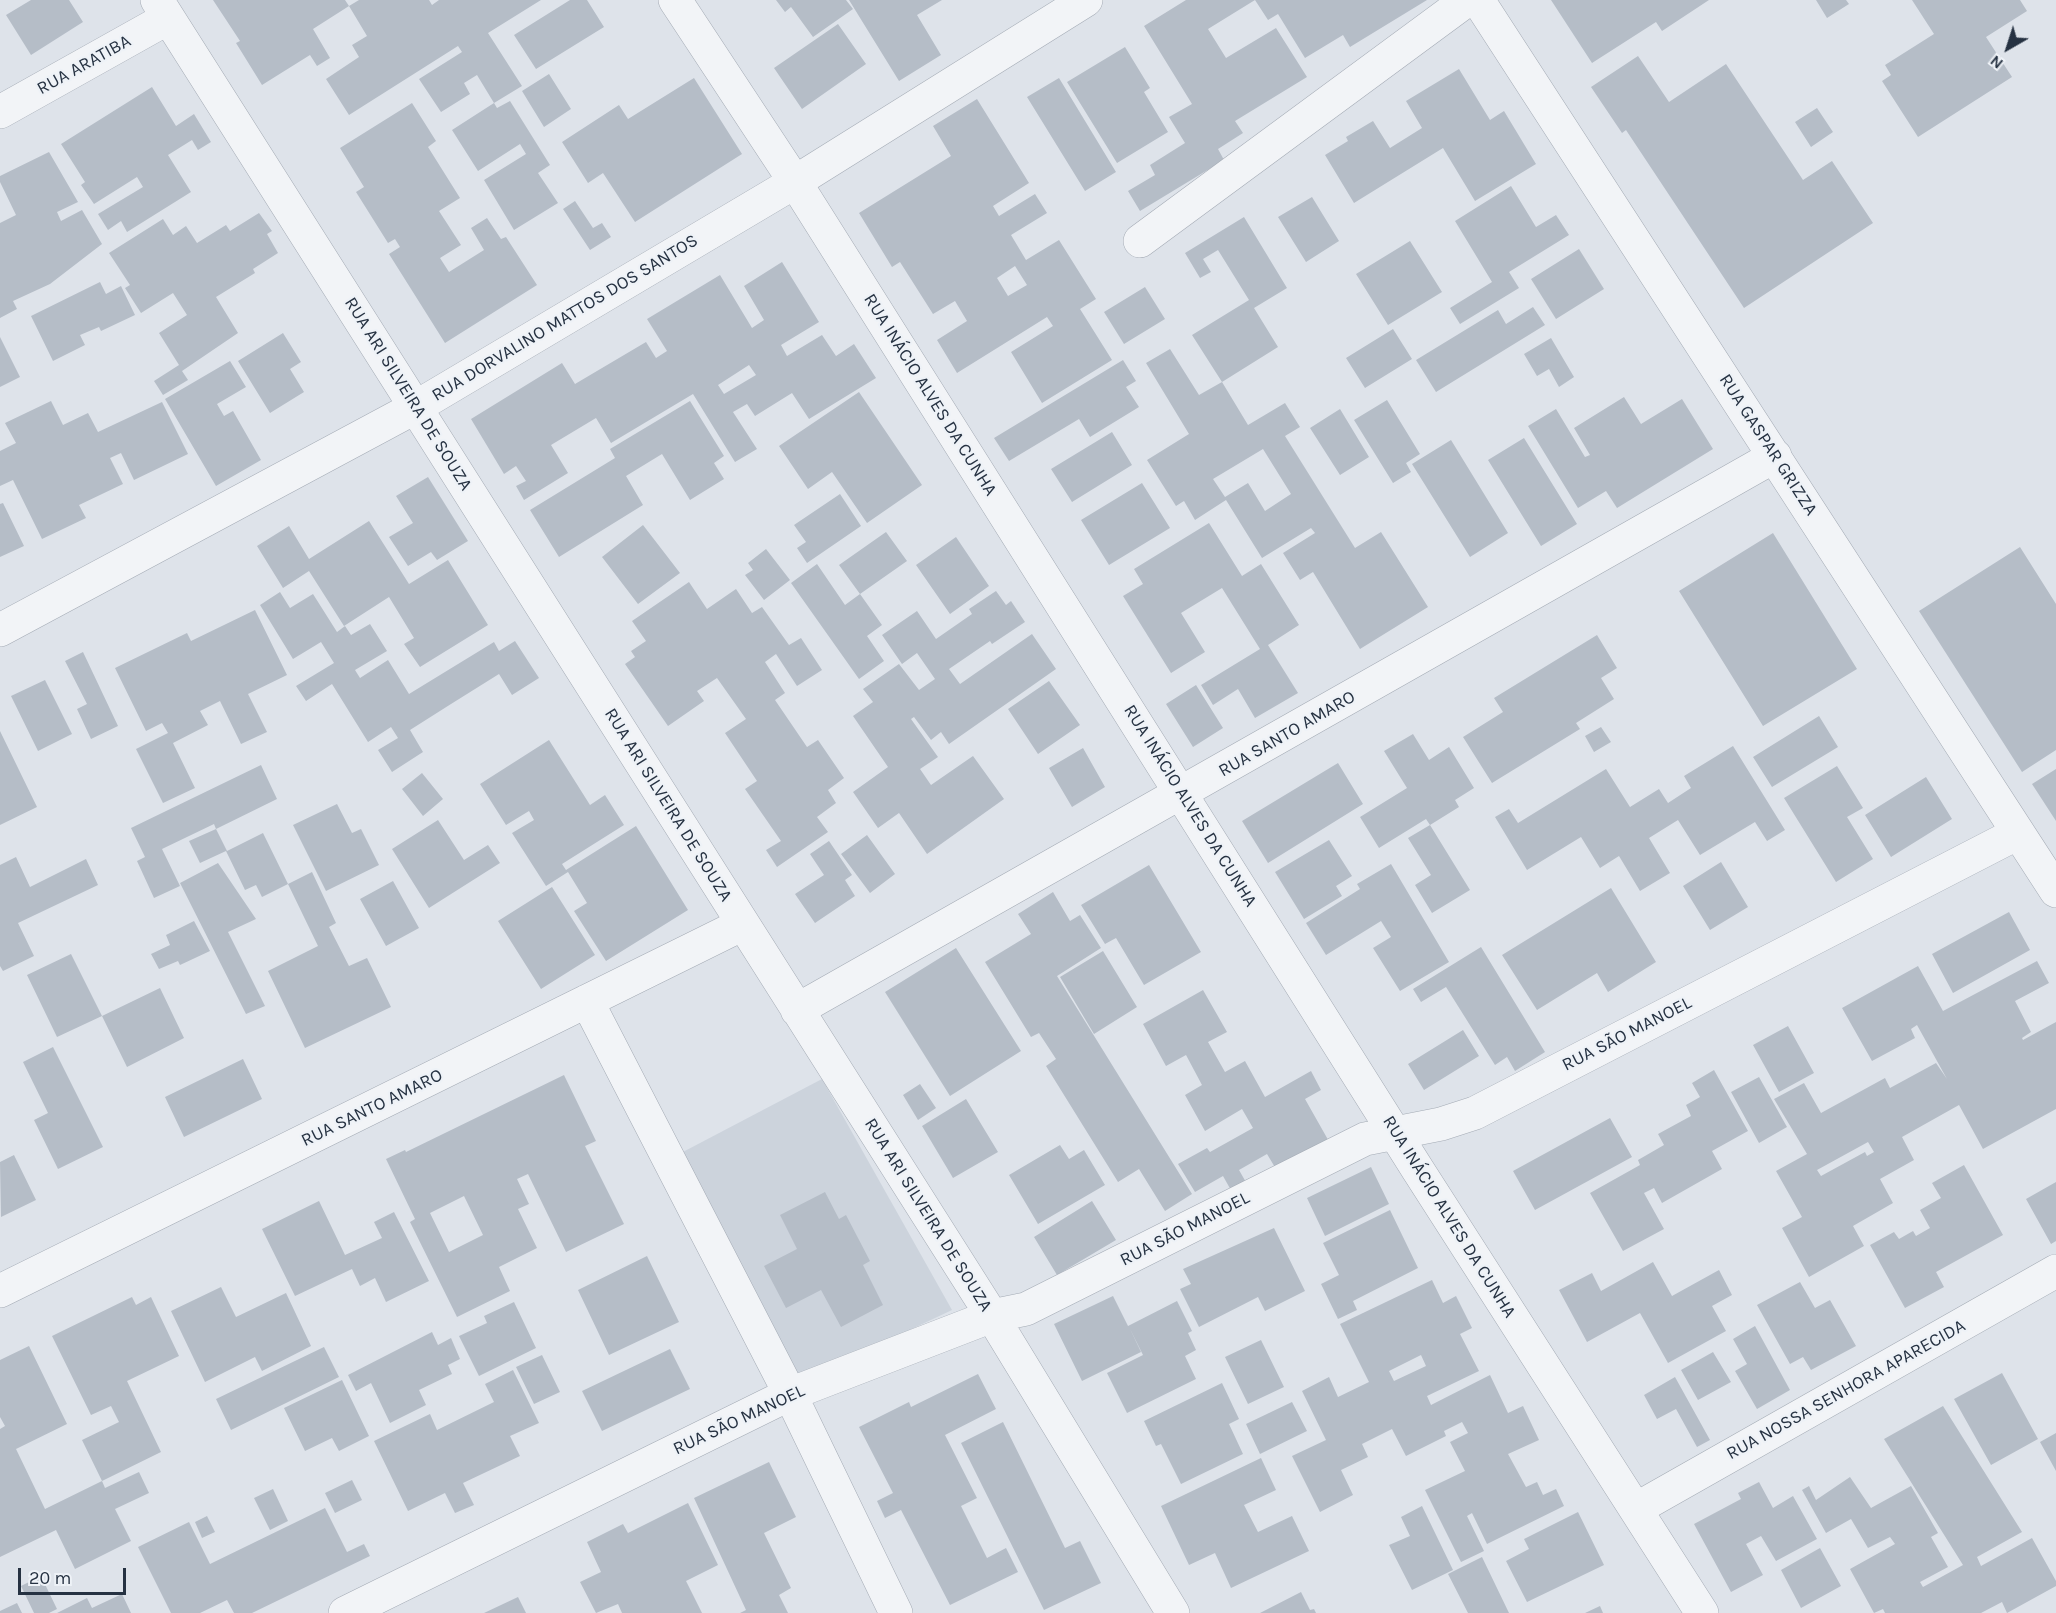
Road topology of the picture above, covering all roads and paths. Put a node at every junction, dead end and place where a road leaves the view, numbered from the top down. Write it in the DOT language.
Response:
graph roads {
  1 [pos="675,0"];
  2 [pos="1086,0"];
  3 [pos="1467,0"];
  4 [pos="1478,0"];
  5 [pos="163,9"];
  6 [pos="0,112"];
  7 [pos="795,182"];
  8 [pos="1140,241"];
  9 [pos="416,407"];
  10 [pos="1775,456"];
  11 [pos="0,630"];
  12 [pos="1183,793"];
  13 [pos="2018,833"];
  14 [pos="2056,891"];
  15 [pos="743,924"];
  16 [pos="587,1001"];
  17 [pos="797,1010"];
  18 [pos="1396,1133"];
  19 [pos="2056,1272"];
  20 [pos="0,1291"];
  21 [pos="992,1316"];
  22 [pos="790,1394"];
  23 [pos="1636,1509"];
  24 [pos="345,1613"];
  25 [pos="896,1613"];
  26 [pos="1173,1613"];
  27 [pos="1702,1613"];
  1 -- 7 [label="street, RUA INÁCIO ALVES DA CUNHA"];
  2 -- 7 [label="street, RUA DORVALINO MATTOS DOS SANTOS"];
  3 -- 8 [label="street"];
  4 -- 10 [label="street, RUA GASPAR GRIZZA"];
  5 -- 6 [label="street, RUA ARATIBA"];
  5 -- 9 [label="street, RUA ARI SILVEIRA DE SOUZA"];
  7 -- 9 [label="street, RUA DORVALINO MATTOS DOS SANTOS"];
  7 -- 12 [label="street, RUA INÁCIO ALVES DA CUNHA"];
  9 -- 11 [label="street, RUA DORVALINO MATTOS DOS SANTOS"];
  9 -- 15 [label="street, RUA ARI SILVEIRA DE SOUZA"];
  10 -- 12 [label="street, RUA SANTO AMARO"];
  10 -- 13 [label="street, RUA GASPAR GRIZZA"];
  12 -- 17 [label="street, RUA SANTO AMARO"];
  12 -- 18 [label="street, RUA INÁCIO ALVES DA CUNHA"];
  13 -- 14 [label="street, RUA GASPAR GRIZZA"];
  13 -- 18 [label="street, RUA SÃO MANOEL"];
  15 -- 16 [label="street, RUA SANTO AMARO"];
  15 -- 17 [label="street, RUA ARI SILVEIRA DE SOUZA"];
  16 -- 20 [label="street, RUA SANTO AMARO"];
  16 -- 22 [label="street"];
  17 -- 21 [label="street, RUA ARI SILVEIRA DE SOUZA"];
  18 -- 21 [label="street, RUA SÃO MANOEL"];
  18 -- 23 [label="street, RUA INÁCIO ALVES DA CUNHA"];
  19 -- 23 [label="street, RUA NOSSA SENHORA APARECIDA"];
  21 -- 22 [label="street, RUA SÃO MANOEL"];
  21 -- 26 [label="street, RUA ARI SILVEIRA DE SOUZA"];
  22 -- 24 [label="street, RUA SÃO MANOEL"];
  22 -- 25 [label="street"];
  23 -- 27 [label="street, RUA INÁCIO ALVES DA CUNHA"];
}
